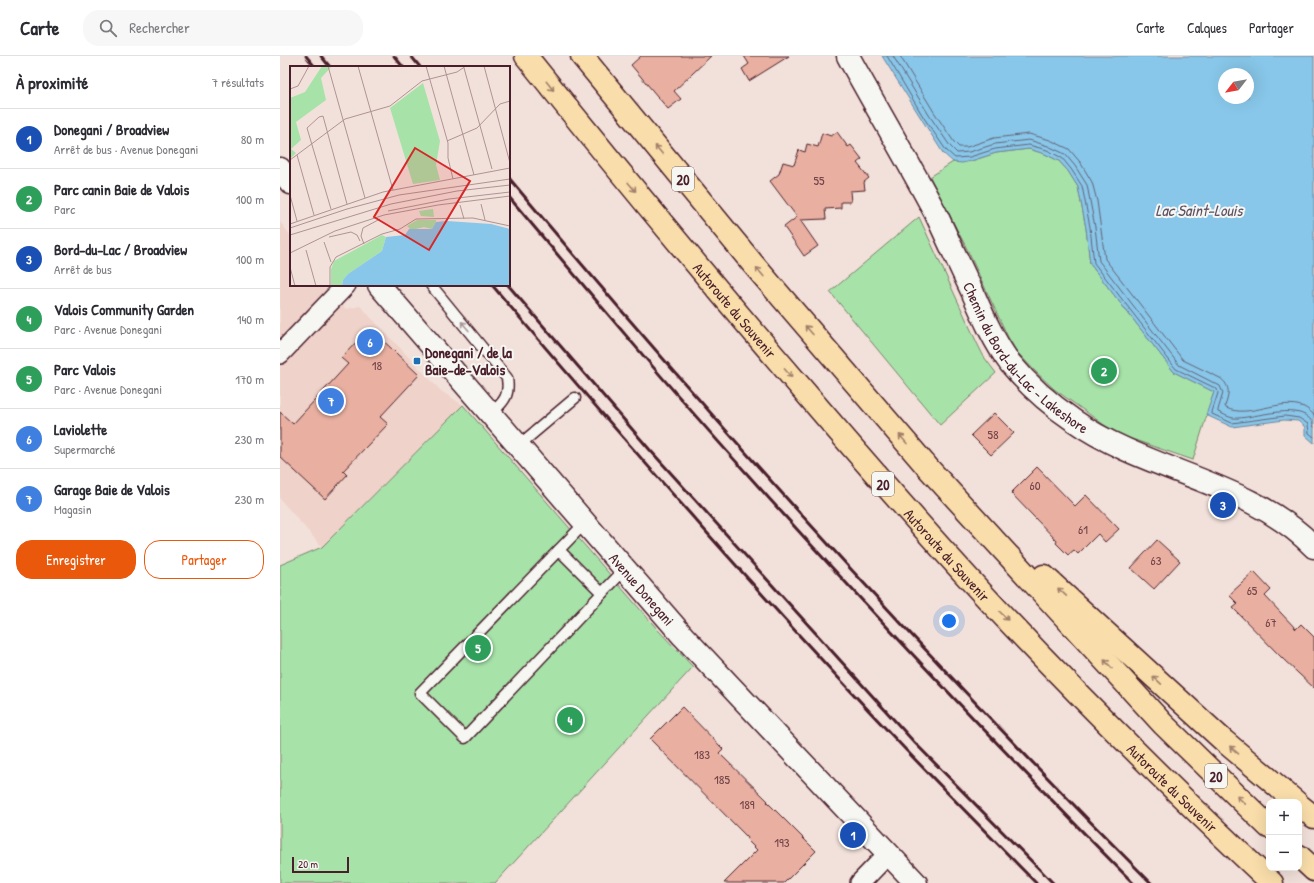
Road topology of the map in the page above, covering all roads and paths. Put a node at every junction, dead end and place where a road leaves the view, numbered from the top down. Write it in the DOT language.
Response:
graph roads {
  1 [pos="526,56"];
  2 [pos="582,56"];
  3 [pos="848,56"];
  4 [pos="280,169"];
  5 [pos="290,182"];
  6 [pos="345,286"];
  7 [pos="380,286"];
  8 [pos="432,286"];
  9 [pos="280,354"];
  10 [pos="575,398"];
  11 [pos="491,414"];
  12 [pos="518,446"];
  13 [pos="929,469"];
  14 [pos="585,523"];
  15 [pos="1314,547"];
  16 [pos="559,550"];
  17 [pos="625,569"];
  18 [pos="602,593"];
  19 [pos="1292,799"];
  20 [pos="1302,807"];
  21 [pos="1314,817"];
  22 [pos="1266,824"];
  23 [pos="888,854"];
  24 [pos="1302,859"];
  25 [pos="1314,870"];
  26 [pos="860,883"];
  27 [pos="916,883"];
  28 [pos="1272,883"];
  1 -- 28 [label="highway, Autoroute du Souvenir / 20, one-way"];
  13 -- 2 [label="highway, 20, one-way"];
  3 -- 15 [label="street, Chemin du Bord-du-Lac - Lakeshore"];
  4 -- 5 [label="street"];
  6 -- 9 [label="street"];
  7 -- 11 [label="street, Avenue Donegani"];
  11 -- 8 [label="lane, one-way"];
  10 -- 12 [label="lane"];
  11 -- 12 [label="street, Avenue Donegani"];
  12 -- 14 [label="street, Avenue Donegani"];
  19 -- 13 [label="highway, one-way"];
  22 -- 13 [label="highway, 20, one-way"];
  14 -- 16 [label="lane"];
  14 -- 17 [label="street, Avenue Donegani"];
  16 -- 18 [label="lane"];
  16 -- 18 [label="lane"];
  17 -- 18 [label="lane"];
  17 -- 23 [label="street, Avenue Donegani"];
  20 -- 21 [label="highway"];
  23 -- 26 [label="street"];
  23 -- 27 [label="street, Avenue Donegani"];
  24 -- 25 [label="highway"];
}
